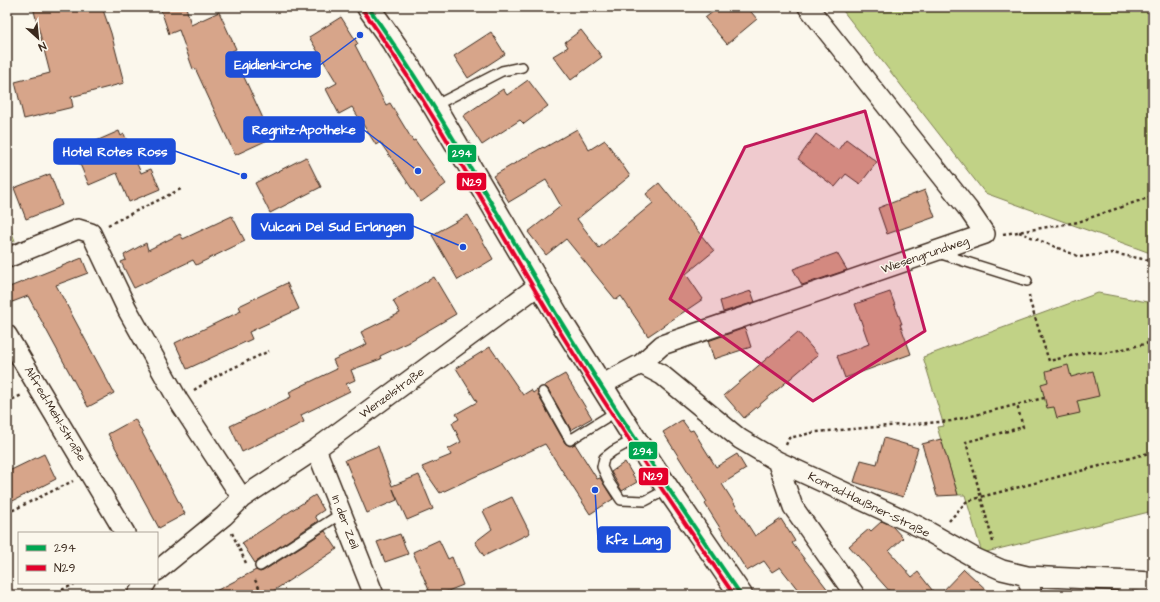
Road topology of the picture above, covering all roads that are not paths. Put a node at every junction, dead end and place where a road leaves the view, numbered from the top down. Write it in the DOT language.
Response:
graph roads {
  1 [pos="368,7"];
  2 [pos="808,7"];
  3 [pos="522,67"];
  4 [pos="434,106"];
  5 [pos="934,252"];
  6 [pos="7,258"];
  7 [pos="1027,281"];
  8 [pos="539,285"];
  9 [pos="7,336"];
  10 [pos="642,364"];
  11 [pos="601,385"];
  12 [pos="543,392"];
  13 [pos="617,411"];
  14 [pos="635,439"];
  15 [pos="316,449"];
  16 [pos="777,461"];
  17 [pos="668,489"];
  18 [pos="242,498"];
  19 [pos="342,513"];
  20 [pos="124,532"];
  21 [pos="260,566"];
  22 [pos="158,570"];
  23 [pos="1027,576"];
  24 [pos="1153,582"];
  25 [pos="145,584"];
  26 [pos="1123,588"];
  27 [pos="137,595"];
  28 [pos="374,595"];
  29 [pos="741,595"];
  30 [pos="855,595"];
  31 [pos="1032,595"];
  1 -- 4 [label="street"];
  2 -- 5 [label="street, Wiesengrundweg"];
  3 -- 4 [label="lane"];
  4 -- 8 [label="street"];
  5 -- 7 [label="lane"];
  5 -- 10 [label="street, Wiesengrundweg"];
  6 -- 18 [label="street"];
  8 -- 11 [label="street"];
  8 -- 15 [label="street, Wenzelstraße"];
  9 -- 20 [label="street, Alfred-Mehl-Straße"];
  10 -- 11 [label="street, Wiesengrundweg"];
  10 -- 16 [label="street, Konrad-Haußner-Straße"];
  11 -- 13 [label="street"];
  12 -- 13 [label="lane"];
  13 -- 14 [label="street"];
  14 -- 17 [label="street"];
  14 -- 17 [label="lane"];
  15 -- 18 [label="street, Wenzelstraße"];
  15 -- 19 [label="street, In der Zeil"];
  16 -- 23 [label="street, Konrad-Haußner-Straße"];
  16 -- 30 [label="street"];
  17 -- 29 [label="street"];
  18 -- 22 [label="street, Wenzelstraße"];
  19 -- 21 [label="lane"];
  19 -- 28 [label="street, In der Zeil"];
  23 -- 26 [label="street, Konrad-Haußner-Straße"];
  23 -- 31 [label="street"];
  24 -- 26 [label="street, Konrad-Haußner-Straße"];
  25 -- 27 [label="street"];
}
